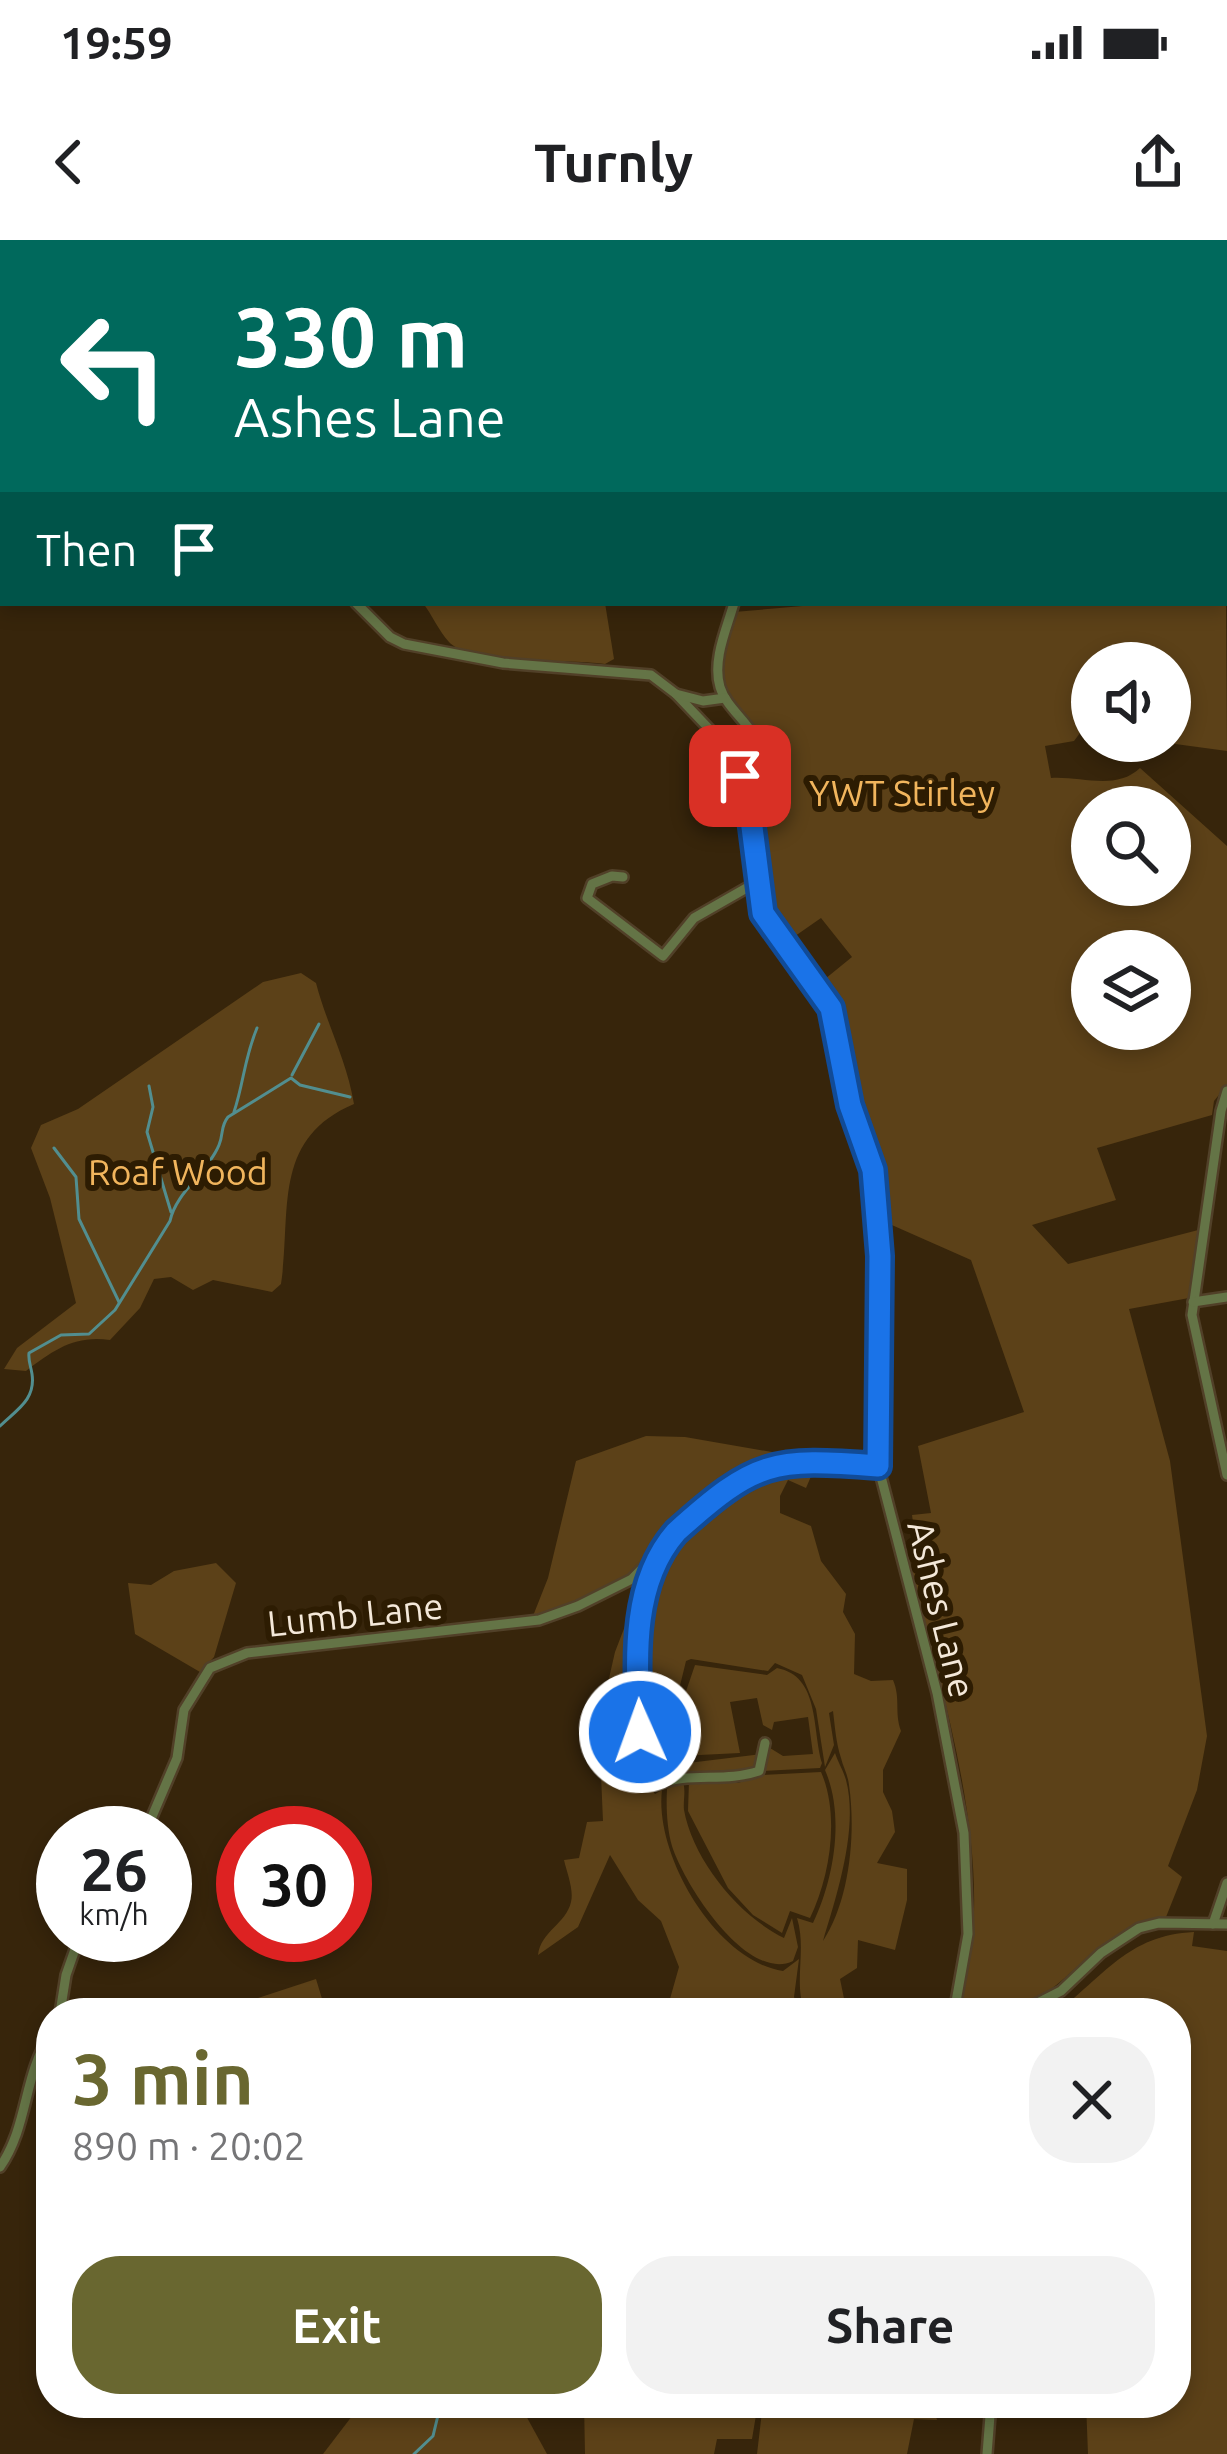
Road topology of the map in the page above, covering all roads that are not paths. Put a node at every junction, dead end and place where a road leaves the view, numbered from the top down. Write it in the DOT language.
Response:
graph roads {
  1 [pos="359,606"];
  2 [pos="733,606"];
  3 [pos="676,694"];
  4 [pos="725,698"];
  5 [pos="740,776"];
  6 [pos="623,877"];
  7 [pos="757,882"];
  8 [pos="1227,1090"];
  9 [pos="1227,1298"];
  10 [pos="1192,1302"];
  11 [pos="878,1466"];
  12 [pos="1227,1475"];
  13 [pos="665,1545"];
  14 [pos="766,1743"];
  15 [pos="157,1806"];
  16 [pos="1227,1883"];
  17 [pos="1214,1924"];
  18 [pos="1227,1924"];
  19 [pos="71,1962"];
  20 [pos="63,1998"];
  21 [pos="957,1998"];
  22 [pos="1047,1998"];
  23 [pos="36,2057"];
  24 [pos="0,2167"];
  25 [pos="990,2418"];
  26 [pos="987,2454"];
  1 -- 3 [label="street"];
  2 -- 4 [label="street"];
  3 -- 4 [label="street"];
  3 -- 5 [label="street, Ashes Lane"];
  4 -- 5 [label="street"];
  5 -- 7 [label="street, Ashes Lane"];
  6 -- 7 [label="street"];
  7 -- 11 [label="street, Ashes Lane"];
  8 -- 10 [label="street"];
  9 -- 10 [label="street"];
  10 -- 12 [label="street"];
  11 -- 13 [label="street, Lumb Lane"];
  11 -- 21 [label="street, Ashes Lane"];
  13 -- 14 [label="street"];
  13 -- 15 [label="street, Lumb Lane"];
  16 -- 17 [label="street"];
  17 -- 18 [label="street"];
  17 -- 22 [label="street"];
  19 -- 20 [label="street"];
  23 -- 24 [label="street"];
  25 -- 26 [label="street"];
}
